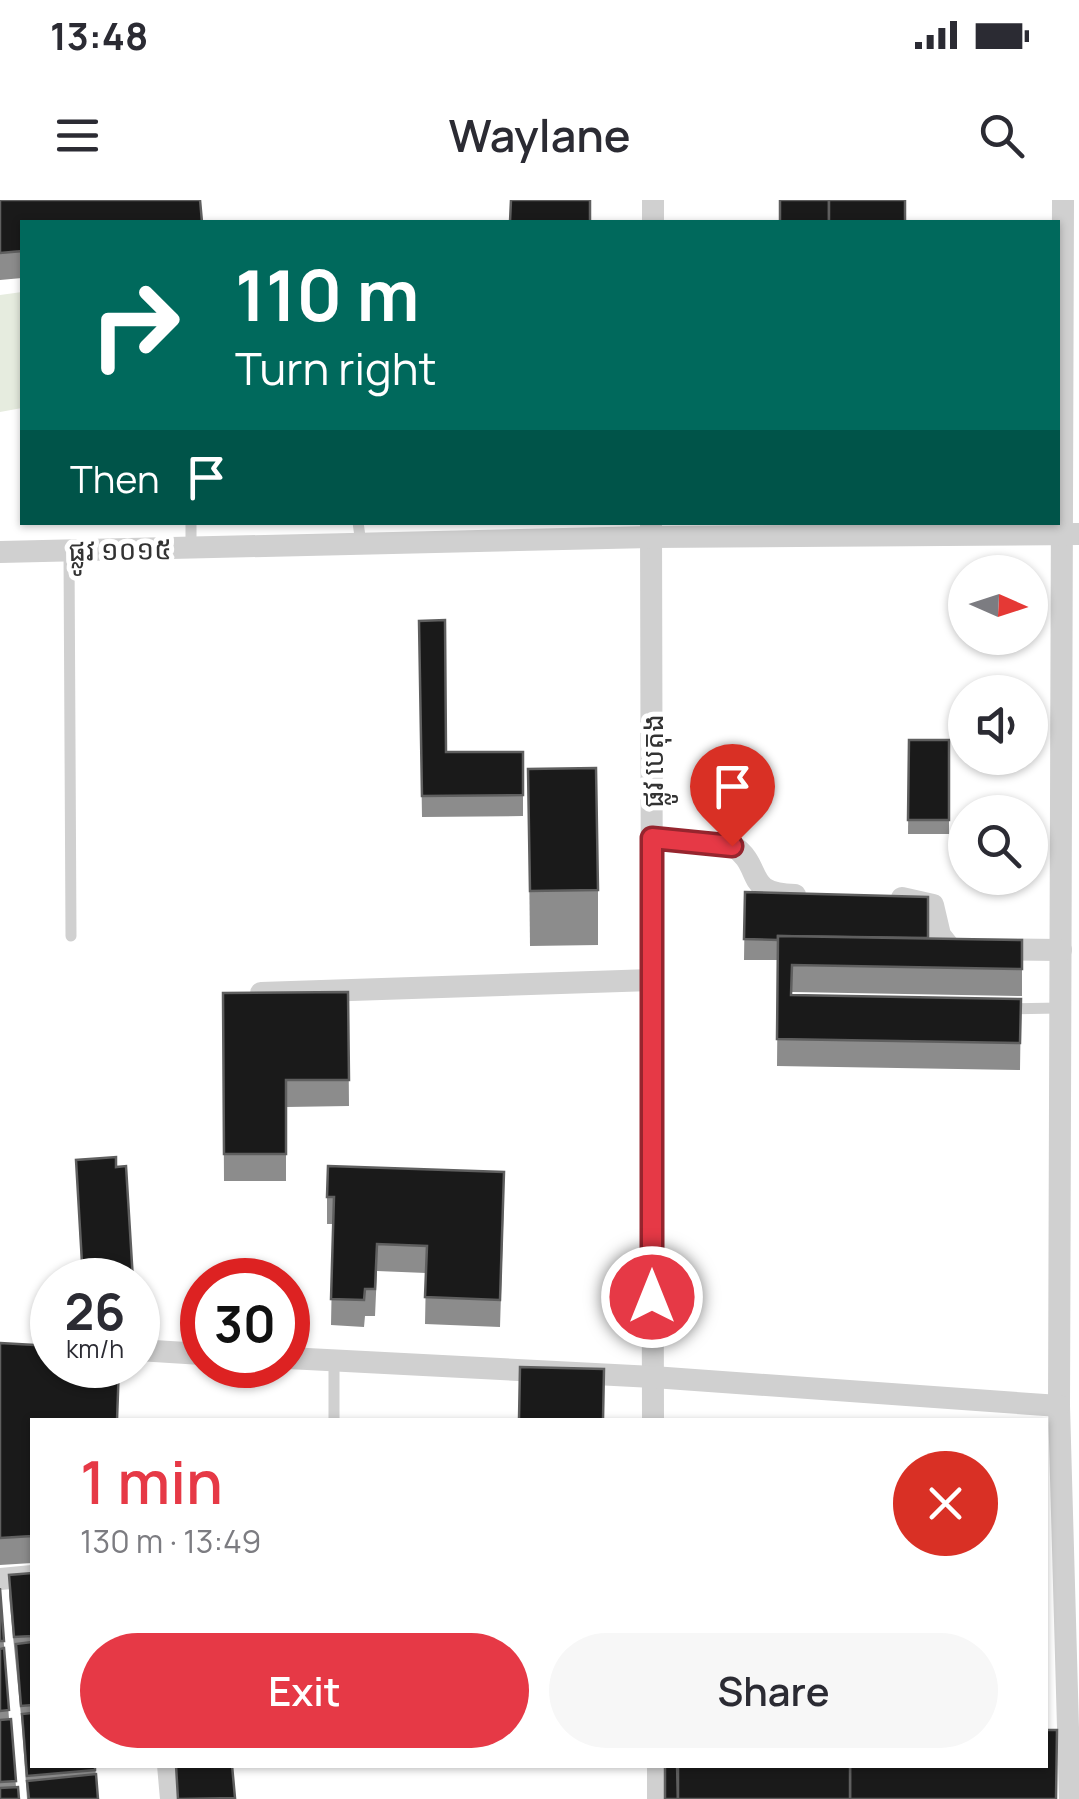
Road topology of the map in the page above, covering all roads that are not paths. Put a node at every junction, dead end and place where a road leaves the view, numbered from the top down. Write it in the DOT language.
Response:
graph roads {
  1 [pos="1063,200"];
  2 [pos="192,525"];
  3 [pos="651,530"];
  4 [pos="360,533"];
  5 [pos="1070,534"];
  6 [pos="191,548"];
  7 [pos="69,551"];
  8 [pos="0,552"];
  9 [pos="652,838"];
  10 [pos="812,896"];
  11 [pos="883,898"];
  12 [pos="70,936"];
  13 [pos="1061,950"];
  14 [pos="652,980"];
  15 [pos="246,994"];
  16 [pos="1060,1008"];
  17 [pos="1001,1009"];
  18 [pos="310,1359"];
  19 [pos="334,1360"];
  20 [pos="652,1376"];
  21 [pos="1059,1406"];
  22 [pos="334,1418"];
  23 [pos="653,1418"];
  24 [pos="30,1576"];
  25 [pos="0,1580"];
  26 [pos="168,1768"];
  27 [pos="658,1768"];
  28 [pos="171,1799"];
  29 [pos="658,1799"];
  30 [pos="1070,1799"];
  1 -- 5 [label="street"];
  2 -- 6 [label="lane"];
  3 -- 4 [label="street, ផ្លូវ ១០១៥"];
  3 -- 5 [label="street, ផ្លូវ ១០១៥"];
  3 -- 9 [label="street, ផ្លូវ បេតុង"];
  4 -- 6 [label="street, ផ្លូវ ១០១៥"];
  5 -- 13 [label="street"];
  6 -- 7 [label="street, ផ្លូវ ១០១៥"];
  7 -- 8 [label="street, ផ្លូវ ១០១៥"];
  7 -- 12 [label="lane"];
  9 -- 10 [label="street"];
  9 -- 14 [label="street, ផ្លូវ បេតុង"];
  11 -- 13 [label="street"];
  13 -- 16 [label="street"];
  14 -- 15 [label="street"];
  14 -- 20 [label="street, ផ្លូវ បេតុង"];
  16 -- 17 [label="lane"];
  16 -- 21 [label="street"];
  18 -- 19 [label="street"];
  19 -- 20 [label="street"];
  19 -- 22 [label="lane"];
  20 -- 21 [label="street"];
  20 -- 23 [label="street, ផ្លូវ បេតុង"];
  21 -- 30 [label="street"];
  24 -- 25 [label="street"];
  26 -- 28 [label="street"];
  27 -- 29 [label="street"];
}
